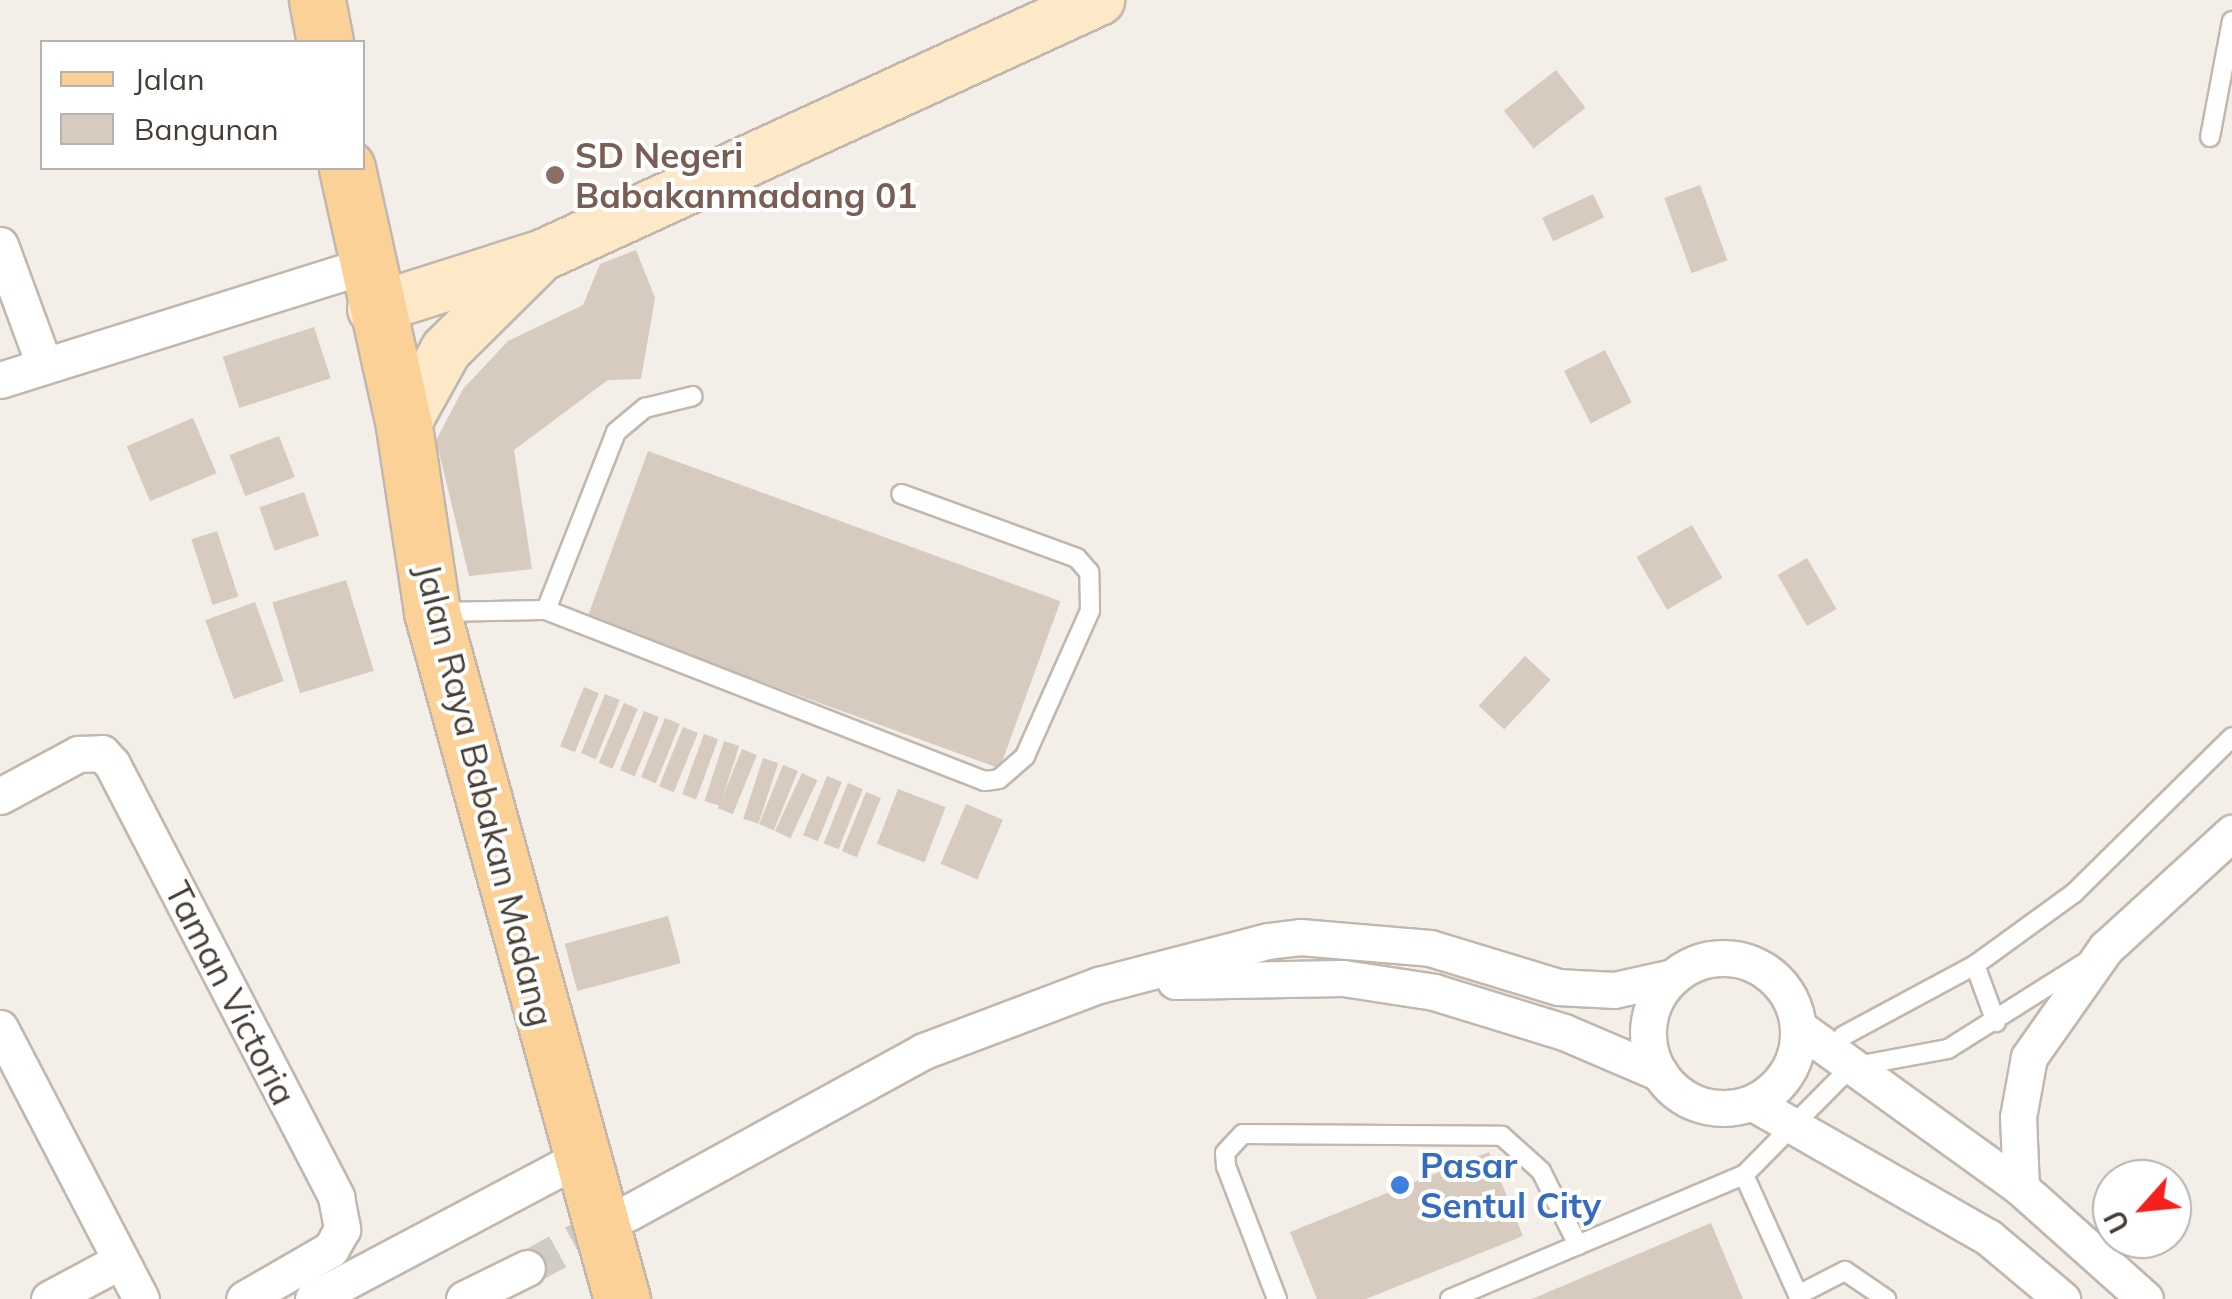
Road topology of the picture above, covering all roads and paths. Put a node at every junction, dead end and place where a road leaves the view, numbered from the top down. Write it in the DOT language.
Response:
graph roads {
  1 [pos="317,0"];
  2 [pos="1099,0"];
  3 [pos="2232,22"];
  4 [pos="324,40"];
  5 [pos="2210,137"];
  6 [pos="347,170"];
  7 [pos="0,245"];
  8 [pos="542,255"];
  9 [pos="369,288"];
  10 [pos="43,362"];
  11 [pos="0,380"];
  12 [pos="693,396"];
  13 [pos="404,426"];
  14 [pos="901,494"];
  15 [pos="546,610"];
  16 [pos="432,612"];
  17 [pos="2232,737"];
  18 [pos="0,796"];
  19 [pos="2232,833"];
  20 [pos="2106,948"];
  21 [pos="1975,965"];
  22 [pos="1673,976"];
  23 [pos="1100,985"];
  24 [pos="1996,1022"];
  25 [pos="1798,1026"];
  26 [pos="0,1028"];
  27 [pos="1843,1062"];
  28 [pos="1660,1073"];
  29 [pos="1753,1103"];
  30 [pos="1792,1122"];
  31 [pos="579,1158"];
  32 [pos="1744,1175"];
  33 [pos="2021,1188"];
  34 [pos="628,1213"];
  35 [pos="1578,1245"];
  36 [pos="120,1261"];
  37 [pos="527,1268"];
  38 [pos="1799,1297"];
  39 [pos="49,1299"];
  40 [pos="140,1299"];
  41 [pos="244,1299"];
  42 [pos="313,1299"];
  43 [pos="464,1299"];
  44 [pos="622,1299"];
  45 [pos="1278,1299"];
  46 [pos="1450,1299"];
  47 [pos="1886,1299"];
  48 [pos="2062,1299"];
  49 [pos="2146,1299"];
  1 -- 4 [label="main road"];
  2 -- 8 [label="main road"];
  3 -- 5 [label="lane"];
  6 -- 9 [label="main road, Jalan Raya Babakan Madang"];
  7 -- 10 [label="street"];
  8 -- 9 [label="main road"];
  8 -- 13 [label="main road"];
  9 -- 10 [label="street"];
  9 -- 13 [label="main road, Jalan Raya Babakan Madang"];
  10 -- 11 [label="street"];
  12 -- 15 [label="lane"];
  13 -- 16 [label="main road, Jalan Raya Babakan Madang"];
  14 -- 15 [label="lane"];
  15 -- 16 [label="lane"];
  16 -- 31 [label="main road, Jalan Raya Babakan Madang"];
  17 -- 21 [label="lane"];
  18 -- 41 [label="street, Taman Victoria"];
  19 -- 20 [label="street"];
  20 -- 24 [label="lane"];
  20 -- 33 [label="street"];
  21 -- 24 [label="lane"];
  21 -- 27 [label="lane"];
  22 -- 23 [label="street"];
  22 -- 25 [label="street"];
  22 -- 28 [label="street"];
  23 -- 28 [label="street"];
  23 -- 34 [label="street"];
  24 -- 27 [label="lane"];
  25 -- 27 [label="street"];
  25 -- 29 [label="street"];
  26 -- 36 [label="street"];
  27 -- 30 [label="lane"];
  27 -- 33 [label="street"];
  28 -- 29 [label="street"];
  29 -- 30 [label="street"];
  30 -- 32 [label="lane"];
  30 -- 48 [label="street"];
  31 -- 42 [label="street"];
  31 -- 44 [label="main road, Jalan Raya Babakan Madang"];
  32 -- 35 [label="lane"];
  32 -- 38 [label="lane"];
  33 -- 49 [label="street"];
  35 -- 45 [label="lane"];
  35 -- 46 [label="lane"];
  36 -- 39 [label="street"];
  36 -- 40 [label="street"];
  37 -- 43 [label="street"];
  38 -- 47 [label="lane"];
}
